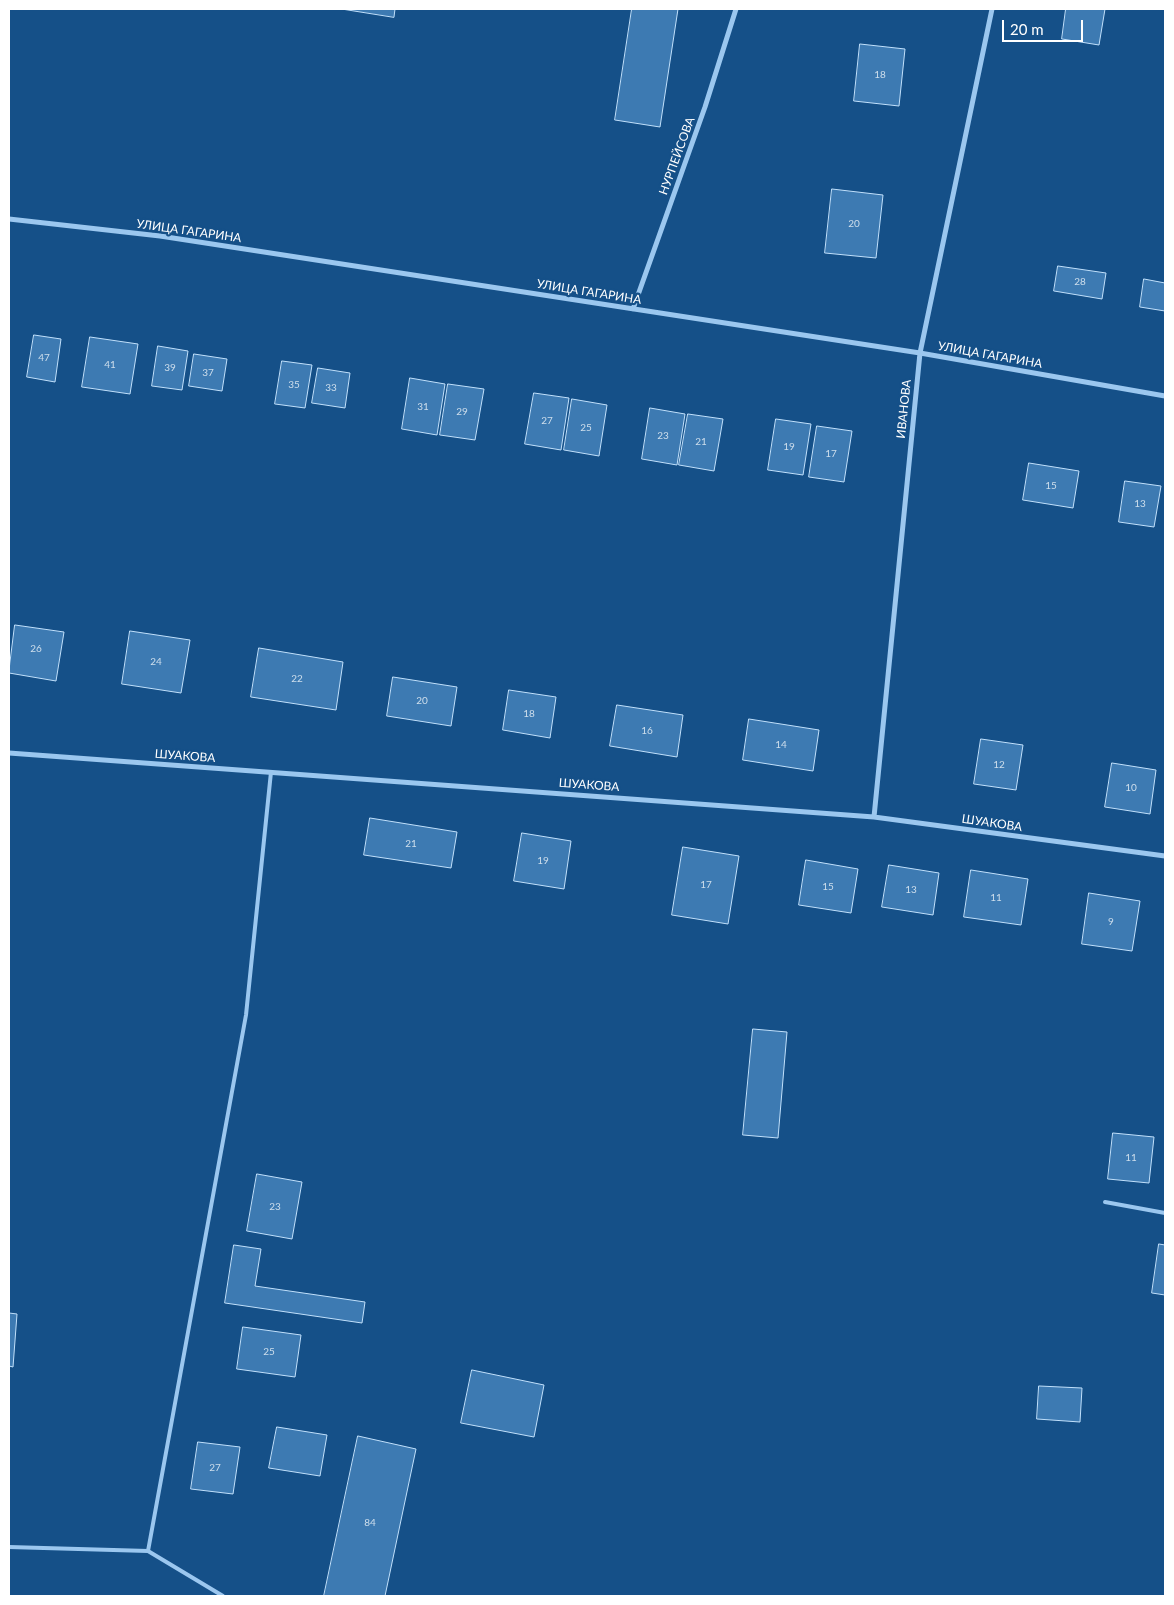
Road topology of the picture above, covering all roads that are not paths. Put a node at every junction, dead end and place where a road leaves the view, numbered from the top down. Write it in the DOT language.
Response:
graph roads {
  1 [pos="736,9"];
  2 [pos="992,9"];
  3 [pos="9,219"];
  4 [pos="633,309"];
  5 [pos="920,353"];
  6 [pos="1165,396"];
  7 [pos="9,753"];
  8 [pos="271,772"];
  9 [pos="874,816"];
  10 [pos="1165,856"];
  11 [pos="1105,1202"];
  12 [pos="1165,1212"];
  13 [pos="9,1547"];
  14 [pos="148,1551"];
  15 [pos="222,1596"];
  1 -- 4 [label="street, НУРПЕЙСОВА"];
  2 -- 5 [label="street, ИВАНОВА"];
  3 -- 4 [label="street, УЛИЦА ГАГАРИНА"];
  4 -- 5 [label="street, УЛИЦА ГАГАРИНА"];
  5 -- 6 [label="street, УЛИЦА ГАГАРИНА"];
  5 -- 9 [label="street, ИВАНОВА"];
  7 -- 8 [label="street, ШУАКОВА"];
  8 -- 9 [label="street, ШУАКОВА"];
  8 -- 14 [label="lane"];
  9 -- 10 [label="street, ШУАКОВА"];
  11 -- 12 [label="lane"];
  13 -- 14 [label="lane"];
  14 -- 15 [label="lane"];
}
